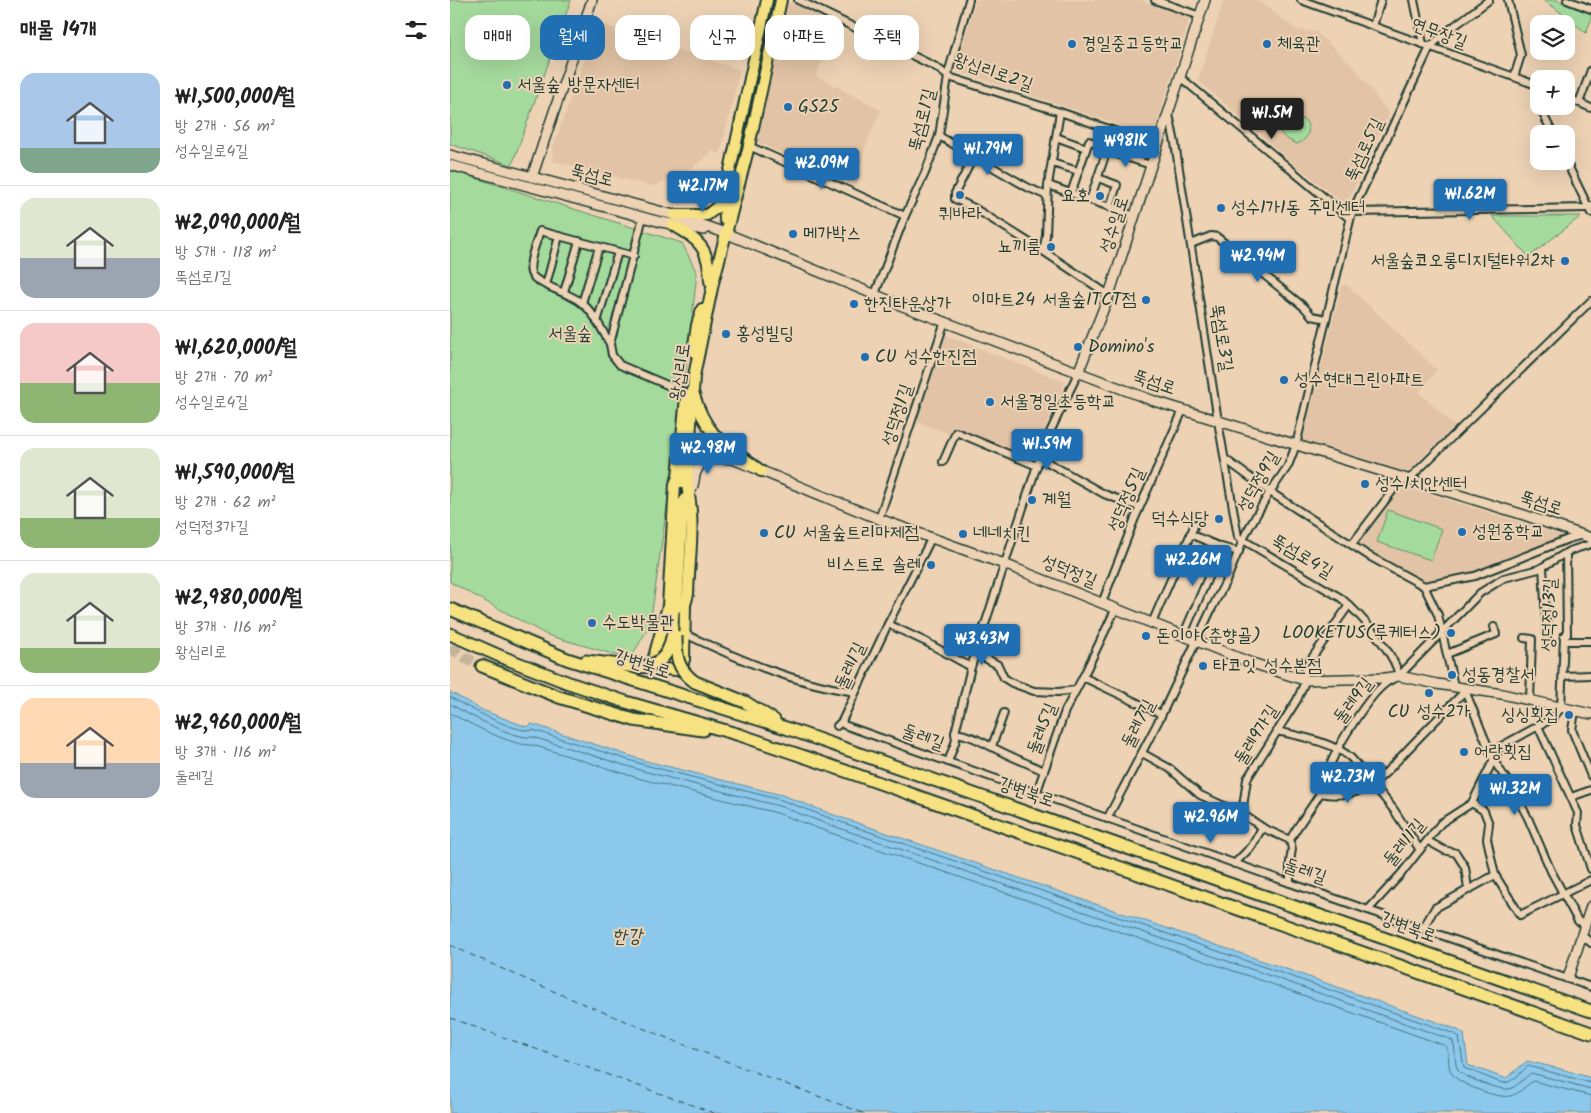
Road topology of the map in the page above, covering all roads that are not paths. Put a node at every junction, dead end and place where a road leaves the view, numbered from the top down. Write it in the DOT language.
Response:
graph roads {
  1 [pos="592,0"];
  2 [pos="767,0"];
  3 [pos="781,0"];
  4 [pos="798,0"];
  5 [pos="969,0"];
  6 [pos="1155,0"];
  7 [pos="1205,0"];
  8 [pos="1301,0"];
  9 [pos="1327,0"];
  10 [pos="1381,0"];
  11 [pos="1414,0"];
  12 [pos="1489,0"];
  13 [pos="1508,0"];
  14 [pos="1568,0"];
  15 [pos="1324,8"];
  16 [pos="1591,9"];
  17 [pos="1200,16"];
  18 [pos="1373,26"];
  19 [pos="1427,45"];
  20 [pos="1591,70"];
  21 [pos="949,77"];
  22 [pos="1180,77"];
  23 [pos="1514,77"];
  24 [pos="1530,83"];
  25 [pos="1575,100"];
  26 [pos="1579,102"];
  27 [pos="1591,108"];
  28 [pos="1060,112"];
  29 [pos="1168,113"];
  30 [pos="1110,130"];
  31 [pos="939,136"];
  32 [pos="1056,137"];
  33 [pos="749,146"];
  34 [pos="1158,146"];
  35 [pos="1086,148"];
  36 [pos="1106,149"];
  37 [pos="450,155"];
  38 [pos="974,156"];
  39 [pos="1052,163"];
  40 [pos="450,165"];
  41 [pos="1152,165"];
  42 [pos="1570,170"];
  43 [pos="1078,171"];
  44 [pos="532,177"];
  45 [pos="1098,178"];
  46 [pos="1048,185"];
  47 [pos="1071,193"];
  48 [pos="1047,196"];
  49 [pos="724,198"];
  50 [pos="1090,200"];
  51 [pos="1110,207"];
  52 [pos="1590,209"];
  53 [pos="1351,215"];
  54 [pos="905,216"];
  55 [pos="1135,216"];
  56 [pos="643,218"];
  57 [pos="674,220"];
  58 [pos="725,233"];
  59 [pos="559,236"];
  60 [pos="579,241"];
  61 [pos="1190,244"];
  62 [pos="599,247"];
  63 [pos="1043,250"];
  64 [pos="618,252"];
  65 [pos="634,256"];
  66 [pos="710,282"];
  67 [pos="546,285"];
  68 [pos="564,292"];
  69 [pos="875,294"];
  70 [pos="1109,295"];
  71 [pos="1591,302"];
  72 [pos="582,303"];
  73 [pos="1322,318"];
  74 [pos="945,321"];
  75 [pos="597,322"];
  76 [pos="610,344"];
  77 [pos="1078,373"];
  78 [pos="689,391"];
  79 [pos="1182,410"];
  80 [pos="1218,420"];
  81 [pos="686,440"];
  82 [pos="1296,445"];
  83 [pos="1040,458"];
  84 [pos="734,460"];
  85 [pos="1225,460"];
  86 [pos="943,462"];
  87 [pos="1037,466"];
  88 [pos="761,470"];
  89 [pos="678,477"];
  90 [pos="1408,480"];
  91 [pos="1270,492"];
  92 [pos="689,494"];
  93 [pos="1139,508"];
  94 [pos="681,512"];
  95 [pos="879,519"];
  96 [pos="1195,524"];
  97 [pos="1190,534"];
  98 [pos="1588,535"];
  99 [pos="932,538"];
  100 [pos="1244,540"];
  101 [pos="1352,544"];
  102 [pos="1591,544"];
  103 [pos="1221,547"];
  104 [pos="1238,552"];
  105 [pos="1566,553"];
  106 [pos="1004,564"];
  107 [pos="1543,567"];
  108 [pos="1424,586"];
  109 [pos="1102,603"];
  110 [pos="1349,605"];
  111 [pos="450,608"];
  112 [pos="1116,608"];
  113 [pos="1152,623"];
  114 [pos="888,624"];
  115 [pos="1494,627"];
  116 [pos="1442,632"];
  117 [pos="450,634"];
  118 [pos="677,635"];
  119 [pos="1183,636"];
  120 [pos="1524,638"];
  121 [pos="1547,638"];
  122 [pos="1196,641"];
  123 [pos="1564,641"];
  124 [pos="1591,641"];
  125 [pos="975,654"];
  126 [pos="1447,654"];
  127 [pos="567,659"];
  128 [pos="482,666"];
  129 [pos="971,667"];
  130 [pos="1591,675"];
  131 [pos="1399,676"];
  132 [pos="1562,676"];
  133 [pos="1083,677"];
  134 [pos="1304,680"];
  135 [pos="1454,686"];
  136 [pos="1465,689"];
  137 [pos="1076,690"];
  138 [pos="856,692"];
  139 [pos="1530,700"];
  140 [pos="1561,708"];
  141 [pos="1575,711"];
  142 [pos="1004,713"];
  143 [pos="1162,714"];
  144 [pos="1591,714"];
  145 [pos="840,724"];
  146 [pos="1538,726"];
  147 [pos="786,728"];
  148 [pos="1277,731"];
  149 [pos="955,733"];
  150 [pos="746,737"];
  151 [pos="992,746"];
  152 [pos="1338,749"];
  153 [pos="1142,753"];
  154 [pos="1494,761"];
  155 [pos="948,762"];
  156 [pos="1044,771"];
  157 [pos="1591,776"];
  158 [pos="1373,784"];
  159 [pos="1591,790"];
  160 [pos="1320,793"];
  161 [pos="1036,794"];
  162 [pos="1570,797"];
  163 [pos="1472,803"];
  164 [pos="1242,814"];
  165 [pos="1107,819"];
  166 [pos="1262,828"];
  167 [pos="1290,840"];
  168 [pos="1428,841"];
  169 [pos="1420,850"];
  170 [pos="1234,864"];
  171 [pos="1591,869"];
  172 [pos="1495,875"];
  173 [pos="1591,880"];
  174 [pos="1290,883"];
  175 [pos="1468,889"];
  176 [pos="1563,894"];
  177 [pos="1591,906"];
  178 [pos="1368,910"];
  179 [pos="1585,924"];
  180 [pos="1422,928"];
  181 [pos="1582,935"];
  182 [pos="1591,944"];
  183 [pos="1568,978"];
  184 [pos="1591,987"];
  185 [pos="1591,1011"];
  186 [pos="1591,1034"];
  1 -- 44 [label="street"];
  2 -- 49 [label="main road, 왕십리로"];
  3 -- 33 [label="main road, 왕십리로"];
  4 -- 21 [label="street, 왕십리로2길"];
  5 -- 21 [label="street, 뚝섬로1길"];
  6 -- 17 [label="street"];
  7 -- 17 [label="street, 성수일로"];
  8 -- 15 [label="street, 연무장길"];
  9 -- 15 [label="street"];
  10 -- 18 [label="street"];
  11 -- 19 [label="street"];
  12 -- 19 [label="street"];
  13 -- 23 [label="street"];
  14 -- 16 [label="street"];
  15 -- 18 [label="street, 연무장길"];
  17 -- 22 [label="street, 성수일로"];
  18 -- 19 [label="street, 연무장길"];
  19 -- 23 [label="street, 연무장길"];
  19 -- 53 [label="street, 뚝섬로5길"];
  20 -- 26 [label="street"];
  21 -- 28 [label="street, 왕십리로2길"];
  21 -- 31 [label="street, 뚝섬로1길"];
  22 -- 29 [label="street, 성수일로"];
  22 -- 53 [label="street"];
  23 -- 24 [label="street, 연무장길"];
  25 -- 26 [label="street"];
  26 -- 27 [label="street"];
  28 -- 30 [label="street, 왕십리로2길"];
  28 -- 32 [label="street"];
  29 -- 34 [label="street, 성수일로"];
  29 -- 61 [label="street, 뚝섬로3길"];
  30 -- 34 [label="street, 왕십리로2길"];
  30 -- 36 [label="street"];
  31 -- 38 [label="street"];
  31 -- 54 [label="street, 뚝섬로1길"];
  32 -- 35 [label="street"];
  32 -- 39 [label="street"];
  33 -- 54 [label="street"];
  33 -- 58 [label="main road, 왕십리로"];
  34 -- 41 [label="street, 성수일로"];
  35 -- 36 [label="street"];
  35 -- 43 [label="street"];
  36 -- 41 [label="street"];
  36 -- 45 [label="street"];
  37 -- 44 [label="street, 뚝섬로"];
  38 -- 48 [label="street"];
  38 -- 63 [label="street"];
  39 -- 43 [label="street"];
  39 -- 46 [label="street"];
  40 -- 56 [label="street, 뚝섬로"];
  41 -- 55 [label="street, 성수일로"];
  42 -- 52 [label="street"];
  43 -- 47 [label="street"];
  44 -- 57 [label="street, 뚝섬로"];
  45 -- 50 [label="street"];
  45 -- 51 [label="street"];
  46 -- 47 [label="street"];
  46 -- 48 [label="street"];
  47 -- 50 [label="street"];
  48 -- 63 [label="street"];
  49 -- 57 [label="main road"];
  49 -- 58 [label="main road, 왕십리로"];
  50 -- 51 [label="street"];
  51 -- 55 [label="street"];
  52 -- 53 [label="street"];
  53 -- 82 [label="street, 뚝섬로5길"];
  54 -- 69 [label="street, 뚝섬로1길"];
  55 -- 70 [label="street, 성수일로"];
  56 -- 57 [label="street, 뚝섬로"];
  56 -- 65 [label="street"];
  57 -- 58 [label="street, 뚝섬로"];
  57 -- 66 [label="main road"];
  58 -- 66 [label="main road, 왕십리로"];
  58 -- 69 [label="street, 뚝섬로"];
  58 -- 78 [label="main road, 왕십리로"];
  59 -- 60 [label="street"];
  59 -- 67 [label="street"];
  59 -- 67 [label="street"];
  60 -- 62 [label="street"];
  60 -- 68 [label="street"];
  61 -- 73 [label="street"];
  61 -- 80 [label="street, 뚝섬로3길"];
  62 -- 64 [label="street"];
  62 -- 72 [label="street"];
  63 -- 70 [label="street"];
  64 -- 65 [label="street"];
  64 -- 75 [label="street"];
  65 -- 76 [label="street"];
  66 -- 78 [label="main road, 왕십리로"];
  67 -- 68 [label="street"];
  68 -- 72 [label="street"];
  69 -- 74 [label="street, 뚝섬로"];
  70 -- 77 [label="street, 성수일로"];
  71 -- 90 [label="street"];
  72 -- 75 [label="street"];
  74 -- 77 [label="street, 뚝섬로"];
  74 -- 95 [label="street, 성덕정1길"];
  75 -- 76 [label="street"];
  76 -- 78 [label="street"];
  77 -- 79 [label="street, 뚝섬로"];
  77 -- 83 [label="street"];
  78 -- 81 [label="main road, 왕십리로"];
  78 -- 88 [label="main road"];
  79 -- 80 [label="street, 뚝섬로"];
  79 -- 93 [label="street, 성덕정5길"];
  80 -- 82 [label="street, 뚝섬로"];
  80 -- 85 [label="street, 뚝섬로4길"];
  81 -- 84 [label="street, 성덕정길"];
  81 -- 89 [label="main road, 왕십리로"];
  81 -- 92 [label="main road, 왕십리로"];
  82 -- 90 [label="street, 뚝섬로"];
  82 -- 91 [label="street, 성덕정9길"];
  83 -- 87 [label="street"];
  83 -- 93 [label="street"];
  84 -- 88 [label="street, 성덕정길"];
  84 -- 92 [label="street"];
  85 -- 91 [label="street"];
  85 -- 100 [label="street, 뚝섬로4길"];
  86 -- 87 [label="street"];
  87 -- 106 [label="street"];
  88 -- 95 [label="street, 성덕정길"];
  89 -- 94 [label="main road, 왕십리로"];
  89 -- 118 [label="main road"];
  90 -- 98 [label="street, 뚝섬로"];
  90 -- 101 [label="street"];
  91 -- 100 [label="street, 성덕정9길"];
  91 -- 101 [label="street"];
  92 -- 94 [label="main road, 왕십리로"];
  92 -- 118 [label="main road"];
  93 -- 109 [label="street, 성덕정5길"];
  94 -- 118 [label="main road, 왕십리로"];
  95 -- 99 [label="street, 성덕정길"];
  96 -- 97 [label="street"];
  97 -- 103 [label="street"];
  97 -- 113 [label="street"];
  98 -- 108 [label="street"];
  99 -- 106 [label="street, 성덕정길"];
  99 -- 114 [label="street, 둘레1길"];
  100 -- 104 [label="street, 성덕정9길"];
  100 -- 110 [label="street, 뚝섬로4길"];
  101 -- 108 [label="street"];
  102 -- 105 [label="street, 둘레9길"];
  103 -- 104 [label="street"];
  103 -- 119 [label="street"];
  104 -- 122 [label="street, 성덕정9길"];
  105 -- 107 [label="street, 둘레9길"];
  105 -- 123 [label="street, 성덕정13길"];
  106 -- 109 [label="street, 성덕정길"];
  106 -- 125 [label="street"];
  107 -- 116 [label="street, 둘레9길"];
  107 -- 121 [label="street"];
  108 -- 116 [label="street"];
  109 -- 112 [label="street, 성덕정길"];
  110 -- 131 [label="street, 뚝섬로4길"];
  110 -- 134 [label="street, 둘레9가길"];
  111 -- 127 [label="highway, 강변북로"];
  112 -- 113 [label="street, 성덕정길"];
  112 -- 133 [label="street, 둘레5길"];
  113 -- 119 [label="street, 성덕정길"];
  114 -- 129 [label="street"];
  114 -- 138 [label="street, 둘레1길"];
  115 -- 126 [label="street"];
  116 -- 126 [label="street"];
  116 -- 131 [label="street, 둘레9길"];
  117 -- 150 [label="highway"];
  118 -- 127 [label="highway, bridge"];
  118 -- 138 [label="street"];
  118 -- 147 [label="highway, bridge"];
  119 -- 122 [label="street, 성덕정길"];
  120 -- 139 [label="street"];
  122 -- 134 [label="street, 성덕정길"];
  122 -- 143 [label="street, 둘레7길"];
  123 -- 124 [label="street"];
  123 -- 132 [label="street, 성덕정13길"];
  125 -- 129 [label="street"];
  125 -- 137 [label="street"];
  126 -- 135 [label="street"];
  127 -- 147 [label="highway, 강변북로"];
  128 -- 150 [label="highway"];
  129 -- 149 [label="street"];
  130 -- 132 [label="street"];
  131 -- 134 [label="street, 성덕정길"];
  131 -- 135 [label="street, 성덕정길"];
  131 -- 152 [label="street, 둘레9길"];
  132 -- 140 [label="street, 성덕정13길"];
  133 -- 137 [label="street, 둘레5길"];
  133 -- 143 [label="street"];
  134 -- 148 [label="street, 둘레9가길"];
  135 -- 136 [label="street, 성덕정길"];
  136 -- 139 [label="street, 성덕정길"];
  136 -- 154 [label="street"];
  136 -- 158 [label="street"];
  137 -- 156 [label="street, 둘레5길"];
  138 -- 145 [label="street, 둘레1길"];
  139 -- 140 [label="street, 성덕정길"];
  140 -- 141 [label="street, 성덕정길"];
  140 -- 146 [label="street, 둘레11길"];
  141 -- 144 [label="street, 성덕정길"];
  141 -- 157 [label="street"];
  142 -- 151 [label="street"];
  143 -- 153 [label="street, 둘레7길"];
  145 -- 155 [label="street, 둘레길"];
  146 -- 154 [label="street, 둘레11길"];
  146 -- 162 [label="street"];
  147 -- 185 [label="highway, 강변북로"];
  148 -- 152 [label="street, 둘레9길"];
  148 -- 164 [label="street, 둘레9가길"];
  149 -- 151 [label="street"];
  149 -- 155 [label="street"];
  150 -- 186 [label="highway"];
  151 -- 156 [label="street"];
  152 -- 158 [label="street"];
  152 -- 160 [label="street, 둘레9길"];
  153 -- 164 [label="street"];
  153 -- 165 [label="street, 둘레7길"];
  154 -- 163 [label="street, 둘레11길"];
  154 -- 176 [label="street"];
  155 -- 161 [label="street, 둘레길"];
  156 -- 161 [label="street, 둘레5길"];
  158 -- 160 [label="street"];
  158 -- 169 [label="street"];
  159 -- 162 [label="street"];
  160 -- 167 [label="street, 둘레9길"];
  161 -- 165 [label="street, 둘레길"];
  162 -- 171 [label="street"];
  163 -- 168 [label="street, 둘레11길"];
  163 -- 172 [label="street"];
  164 -- 166 [label="street"];
  165 -- 170 [label="street, 둘레길"];
  166 -- 167 [label="street"];
  166 -- 170 [label="street"];
  167 -- 174 [label="street"];
  168 -- 169 [label="street, 둘레11길"];
  168 -- 175 [label="street"];
  169 -- 178 [label="street, 둘레11길"];
  170 -- 174 [label="street, 둘레길"];
  172 -- 175 [label="street"];
  172 -- 176 [label="street"];
  173 -- 176 [label="street"];
  174 -- 178 [label="street, 둘레길"];
  175 -- 180 [label="street"];
  176 -- 179 [label="street"];
  177 -- 179 [label="street"];
  178 -- 180 [label="street, 둘레길"];
  179 -- 181 [label="street"];
  180 -- 183 [label="street, 둘레길"];
  181 -- 182 [label="street"];
  181 -- 183 [label="street"];
  183 -- 184 [label="street, 둘레길"];
}
